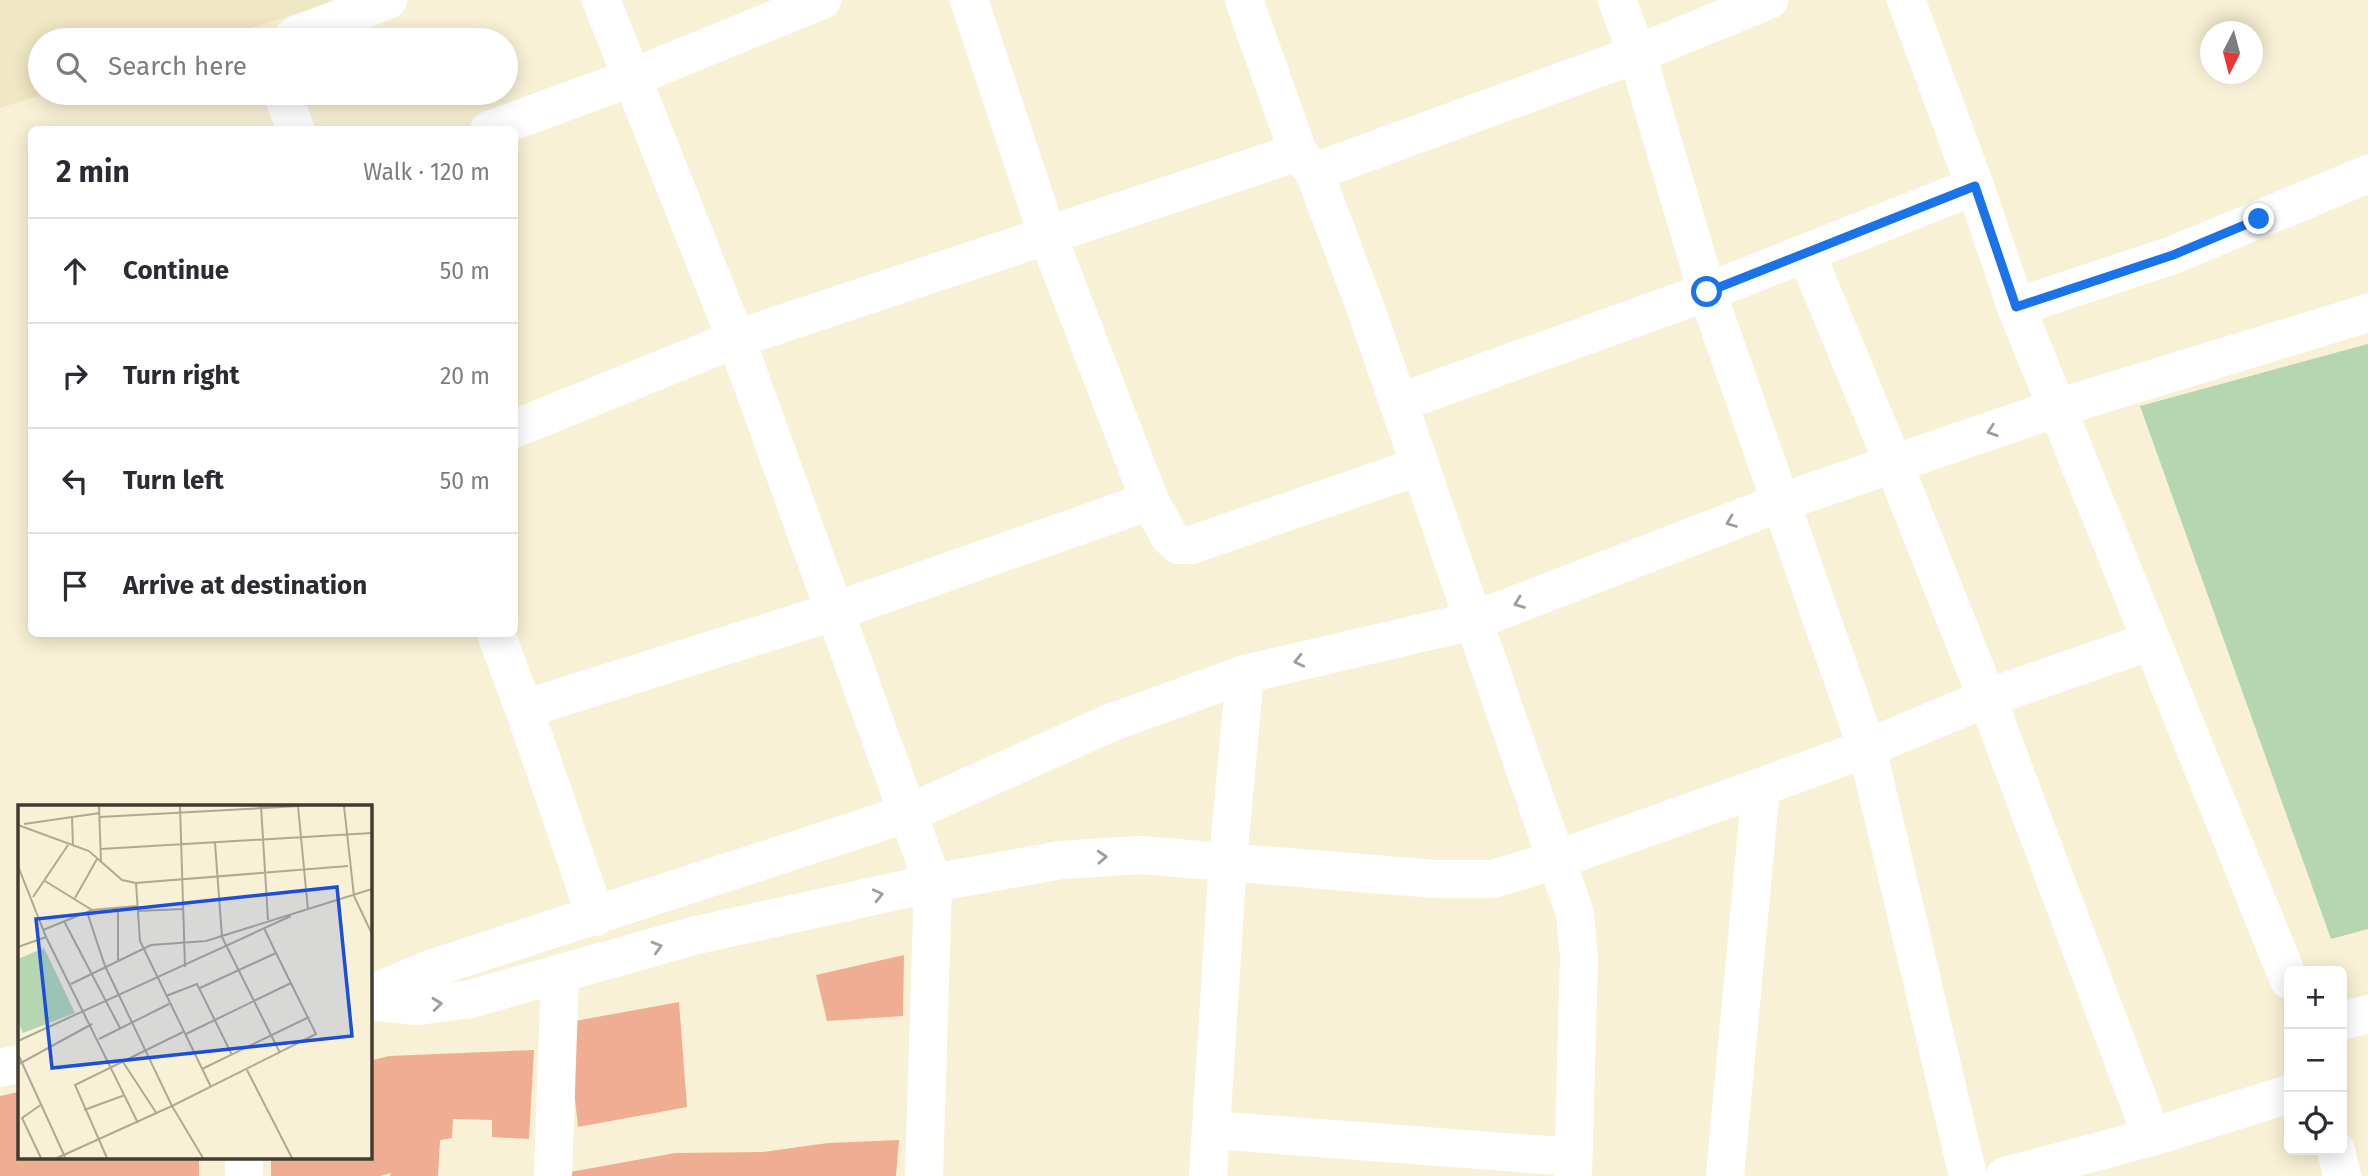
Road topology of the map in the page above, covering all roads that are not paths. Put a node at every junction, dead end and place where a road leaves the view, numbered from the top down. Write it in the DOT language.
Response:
graph roads {
  1 [pos="388,0"];
  2 [pos="601,0"];
  3 [pos="822,0"];
  4 [pos="969,0"];
  5 [pos="1244,0"];
  6 [pos="1617,0"];
  7 [pos="1769,0"];
  8 [pos="1906,0"];
  9 [pos="314,28"];
  10 [pos="1637,54"];
  11 [pos="631,78"];
  12 [pos="287,105"];
  13 [pos="294,126"];
  14 [pos="500,126"];
  15 [pos="1306,162"];
  16 [pos="2368,174"];
  17 [pos="1975,186"];
  18 [pos="1047,234"];
  19 [pos="1806,253"];
  20 [pos="1707,292"];
  21 [pos="2016,307"];
  22 [pos="2368,313"];
  23 [pos="736,339"];
  24 [pos="1398,403"];
  25 [pos="2057,408"];
  26 [pos="518,427"];
  27 [pos="1894,465"];
  28 [pos="1420,466"];
  29 [pos="1150,501"];
  30 [pos="1782,502"];
  31 [pos="836,611"];
  32 [pos="1473,621"];
  33 [pos="497,637"];
  34 [pos="2151,641"];
  35 [pos="1245,674"];
  36 [pos="1987,698"];
  37 [pos="524,709"];
  38 [pos="1867,748"];
  39 [pos="1761,787"];
  40 [pos="909,813"];
  41 [pos="1228,860"];
  42 [pos="1556,860"];
  43 [pos="933,883"];
  44 [pos="596,916"];
  45 [pos="2284,969"];
  46 [pos="560,975"];
  47 [pos="371,998"];
  48 [pos="371,999"];
  49 [pos="2368,1014"];
  50 [pos="2347,1020"];
  51 [pos="18,1064"];
  52 [pos="0,1068"];
  53 [pos="2284,1096"];
  54 [pos="1212,1130"];
  55 [pos="2152,1137"];
  56 [pos="2337,1155"];
  57 [pos="244,1158"];
  58 [pos="1573,1167"];
  59 [pos="244,1176"];
  60 [pos="553,1176"];
  61 [pos="925,1176"];
  62 [pos="1208,1176"];
  63 [pos="1725,1176"];
  64 [pos="1968,1176"];
  65 [pos="2005,1176"];
  66 [pos="2342,1176"];
  1 -- 9 [label="street"];
  2 -- 11 [label="street"];
  3 -- 11 [label="street"];
  4 -- 18 [label="street"];
  5 -- 15 [label="street"];
  6 -- 10 [label="street"];
  7 -- 10 [label="street"];
  8 -- 17 [label="street"];
  10 -- 15 [label="street"];
  10 -- 20 [label="street"];
  11 -- 14 [label="street"];
  11 -- 23 [label="street"];
  12 -- 13 [label="street"];
  15 -- 18 [label="street"];
  15 -- 24 [label="street"];
  16 -- 21 [label="street"];
  17 -- 19 [label="street"];
  17 -- 21 [label="street"];
  18 -- 23 [label="street"];
  18 -- 29 [label="street"];
  19 -- 20 [label="street"];
  19 -- 27 [label="street"];
  20 -- 24 [label="street"];
  20 -- 30 [label="street"];
  21 -- 25 [label="street"];
  22 -- 25 [label="street"];
  23 -- 26 [label="street"];
  23 -- 31 [label="street"];
  24 -- 28 [label="street"];
  25 -- 27 [label="street, one-way"];
  25 -- 34 [label="street"];
  27 -- 30 [label="street"];
  27 -- 36 [label="street"];
  28 -- 29 [label="street"];
  28 -- 32 [label="street"];
  29 -- 31 [label="street"];
  30 -- 32 [label="street, one-way"];
  30 -- 38 [label="street"];
  31 -- 37 [label="street"];
  31 -- 40 [label="street"];
  32 -- 35 [label="street, one-way"];
  32 -- 42 [label="street"];
  33 -- 37 [label="street"];
  34 -- 36 [label="street"];
  34 -- 45 [label="street"];
  35 -- 40 [label="street"];
  35 -- 41 [label="street"];
  36 -- 38 [label="street"];
  36 -- 55 [label="street"];
  37 -- 44 [label="street"];
  38 -- 39 [label="street"];
  38 -- 64 [label="street"];
  39 -- 42 [label="street"];
  39 -- 63 [label="street"];
  40 -- 43 [label="street"];
  40 -- 44 [label="street"];
  41 -- 42 [label="street"];
  43 -- 41 [label="street, one-way"];
  41 -- 54 [label="street"];
  42 -- 58 [label="street"];
  46 -- 43 [label="street, one-way"];
  43 -- 61 [label="street"];
  44 -- 47 [label="street"];
  48 -- 46 [label="street, one-way"];
  46 -- 60 [label="street"];
  49 -- 50 [label="street"];
  51 -- 52 [label="street"];
  53 -- 55 [label="street"];
  54 -- 58 [label="street"];
  54 -- 62 [label="street"];
  55 -- 65 [label="street"];
  56 -- 66 [label="street"];
  57 -- 59 [label="street"];
}
